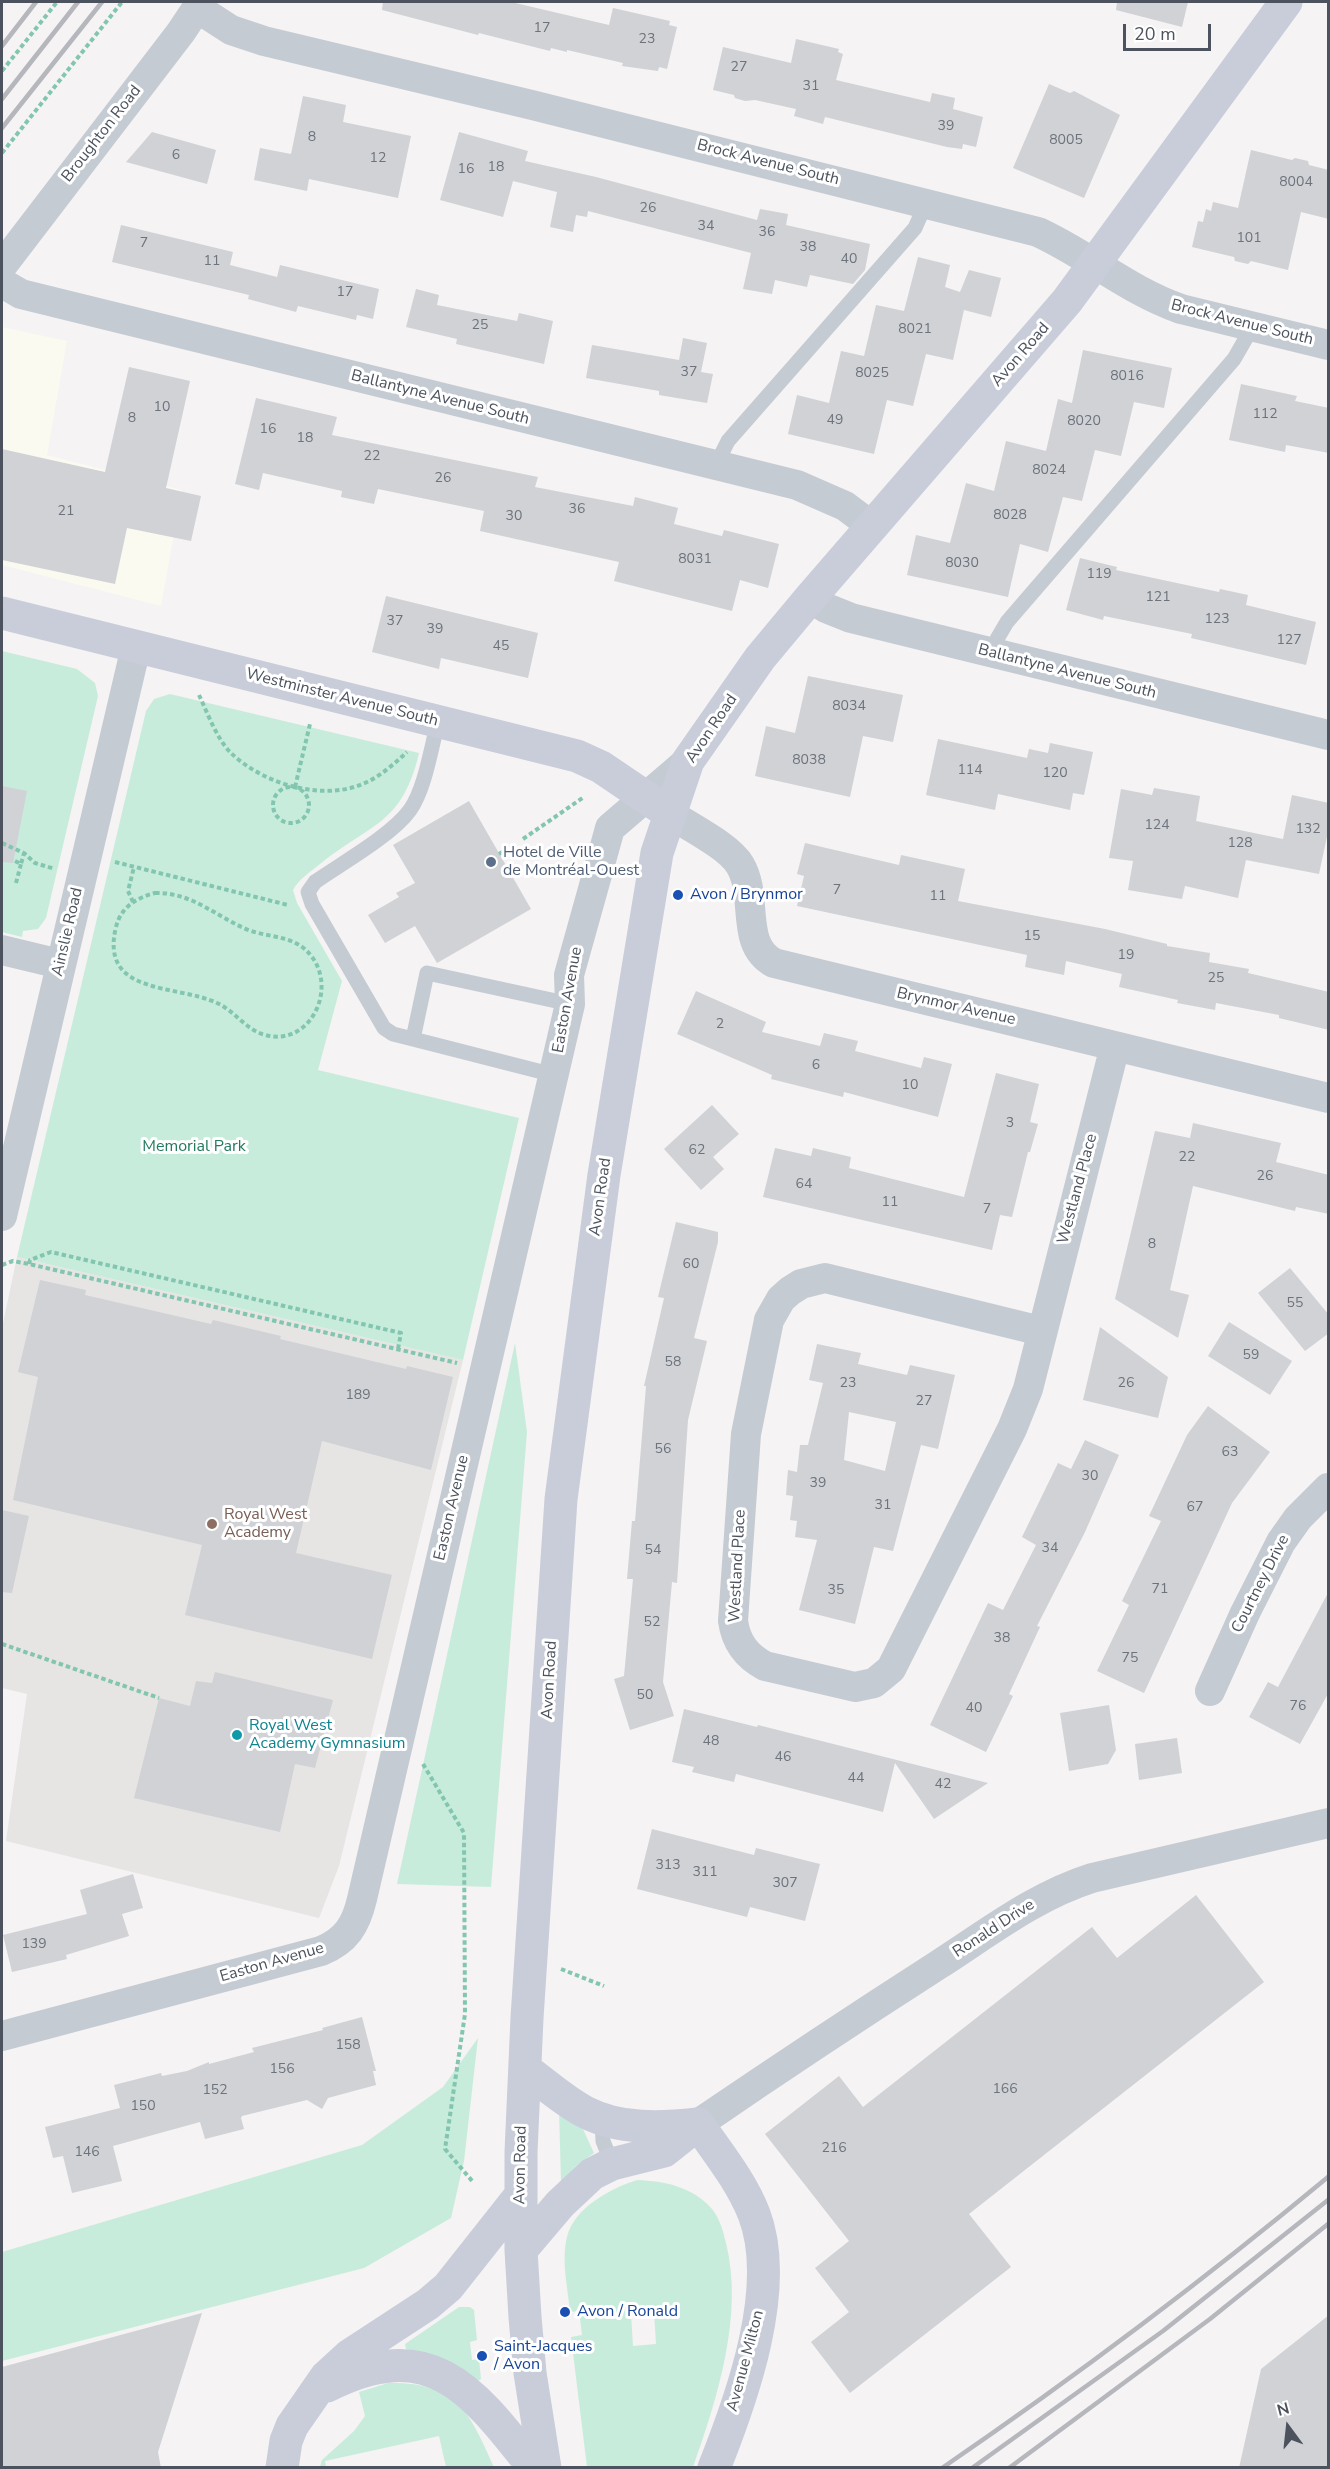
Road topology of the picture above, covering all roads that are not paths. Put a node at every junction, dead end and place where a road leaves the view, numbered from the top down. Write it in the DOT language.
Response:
graph roads {
  1 [pos="1286,2"];
  2 [pos="199,5"];
  3 [pos="926,202"];
  4 [pos="1095,264"];
  5 [pos="2,266"];
  6 [pos="2,283"];
  7 [pos="1253,326"];
  8 [pos="1329,345"];
  9 [pos="716,465"];
  10 [pos="873,527"];
  11 [pos="810,598"];
  12 [pos="2,614"];
  13 [pos="136,647"];
  14 [pos="994,654"];
  15 [pos="438,722"];
  16 [pos="1329,735"];
  17 [pos="657,805"];
  18 [pos="2,950"];
  19 [pos="60,964"];
  20 [pos="570,1004"];
  21 [pos="413,1039"];
  22 [pos="1115,1046"];
  23 [pos="554,1075"];
  24 [pos="1329,1098"];
  25 [pos="2,1216"];
  26 [pos="1041,1331"];
  27 [pos="1329,1488"];
  28 [pos="1210,1691"];
  29 [pos="1329,1824"];
  30 [pos="2,2036"];
  31 [pos="525,2068"];
  32 [pos="602,2118"];
  33 [pos="699,2124"];
  34 [pos="612,2164"];
  35 [pos="520,2196"];
  36 [pos="521,2250"];
  37 [pos="311,2398"];
  38 [pos="282,2468"];
  39 [pos="534,2468"];
  40 [pos="545,2468"];
  41 [pos="714,2468"];
  1 -- 4 [label="main road, Avon Road"];
  2 -- 3 [label="street, Brock Avenue South"];
  2 -- 5 [label="street, Broughton Road"];
  3 -- 4 [label="street, Brock Avenue South"];
  3 -- 9 [label="lane"];
  4 -- 7 [label="street, Brock Avenue South"];
  4 -- 10 [label="main road, Avon Road"];
  6 -- 9 [label="street, Ballantyne Avenue South"];
  7 -- 8 [label="street, Brock Avenue South"];
  7 -- 14 [label="lane"];
  9 -- 10 [label="street, Ballantyne Avenue South"];
  10 -- 11 [label="main road, Avon Road"];
  11 -- 14 [label="street, Ballantyne Avenue South"];
  11 -- 17 [label="main road, Avon Road"];
  12 -- 13 [label="main road, Westminster Avenue South"];
  13 -- 15 [label="main road, Westminster Avenue South"];
  13 -- 19 [label="street, Ainslie Road"];
  14 -- 16 [label="street, Ballantyne Avenue South"];
  15 -- 17 [label="main road, Westminster Avenue South"];
  15 -- 21 [label="lane"];
  17 -- 20 [label="street, Easton Avenue"];
  17 -- 22 [label="street, Brynmor Avenue"];
  17 -- 31 [label="main road, Avon Road"];
  18 -- 19 [label="street"];
  19 -- 25 [label="street, Ainslie Road"];
  20 -- 21 [label="lane"];
  20 -- 23 [label="street, Easton Avenue"];
  21 -- 23 [label="lane"];
  22 -- 24 [label="street, Brynmor Avenue"];
  22 -- 26 [label="street, Westland Place"];
  23 -- 30 [label="street, Easton Avenue"];
  26 -- 26 [label="street, Westland Place"];
  27 -- 28 [label="street, Courtney Drive"];
  29 -- 33 [label="street, Ronald Drive"];
  31 -- 32 [label="main road"];
  31 -- 35 [label="main road, Avon Road"];
  32 -- 33 [label="main road"];
  32 -- 34 [label="lane"];
  33 -- 34 [label="main road"];
  33 -- 41 [label="main road, Avenue Milton"];
  34 -- 36 [label="main road"];
  35 -- 36 [label="main road, Avon Road"];
  35 -- 37 [label="main road"];
  36 -- 40 [label="main road, Avon Road"];
  37 -- 38 [label="main road"];
  37 -- 39 [label="main road"];
}
